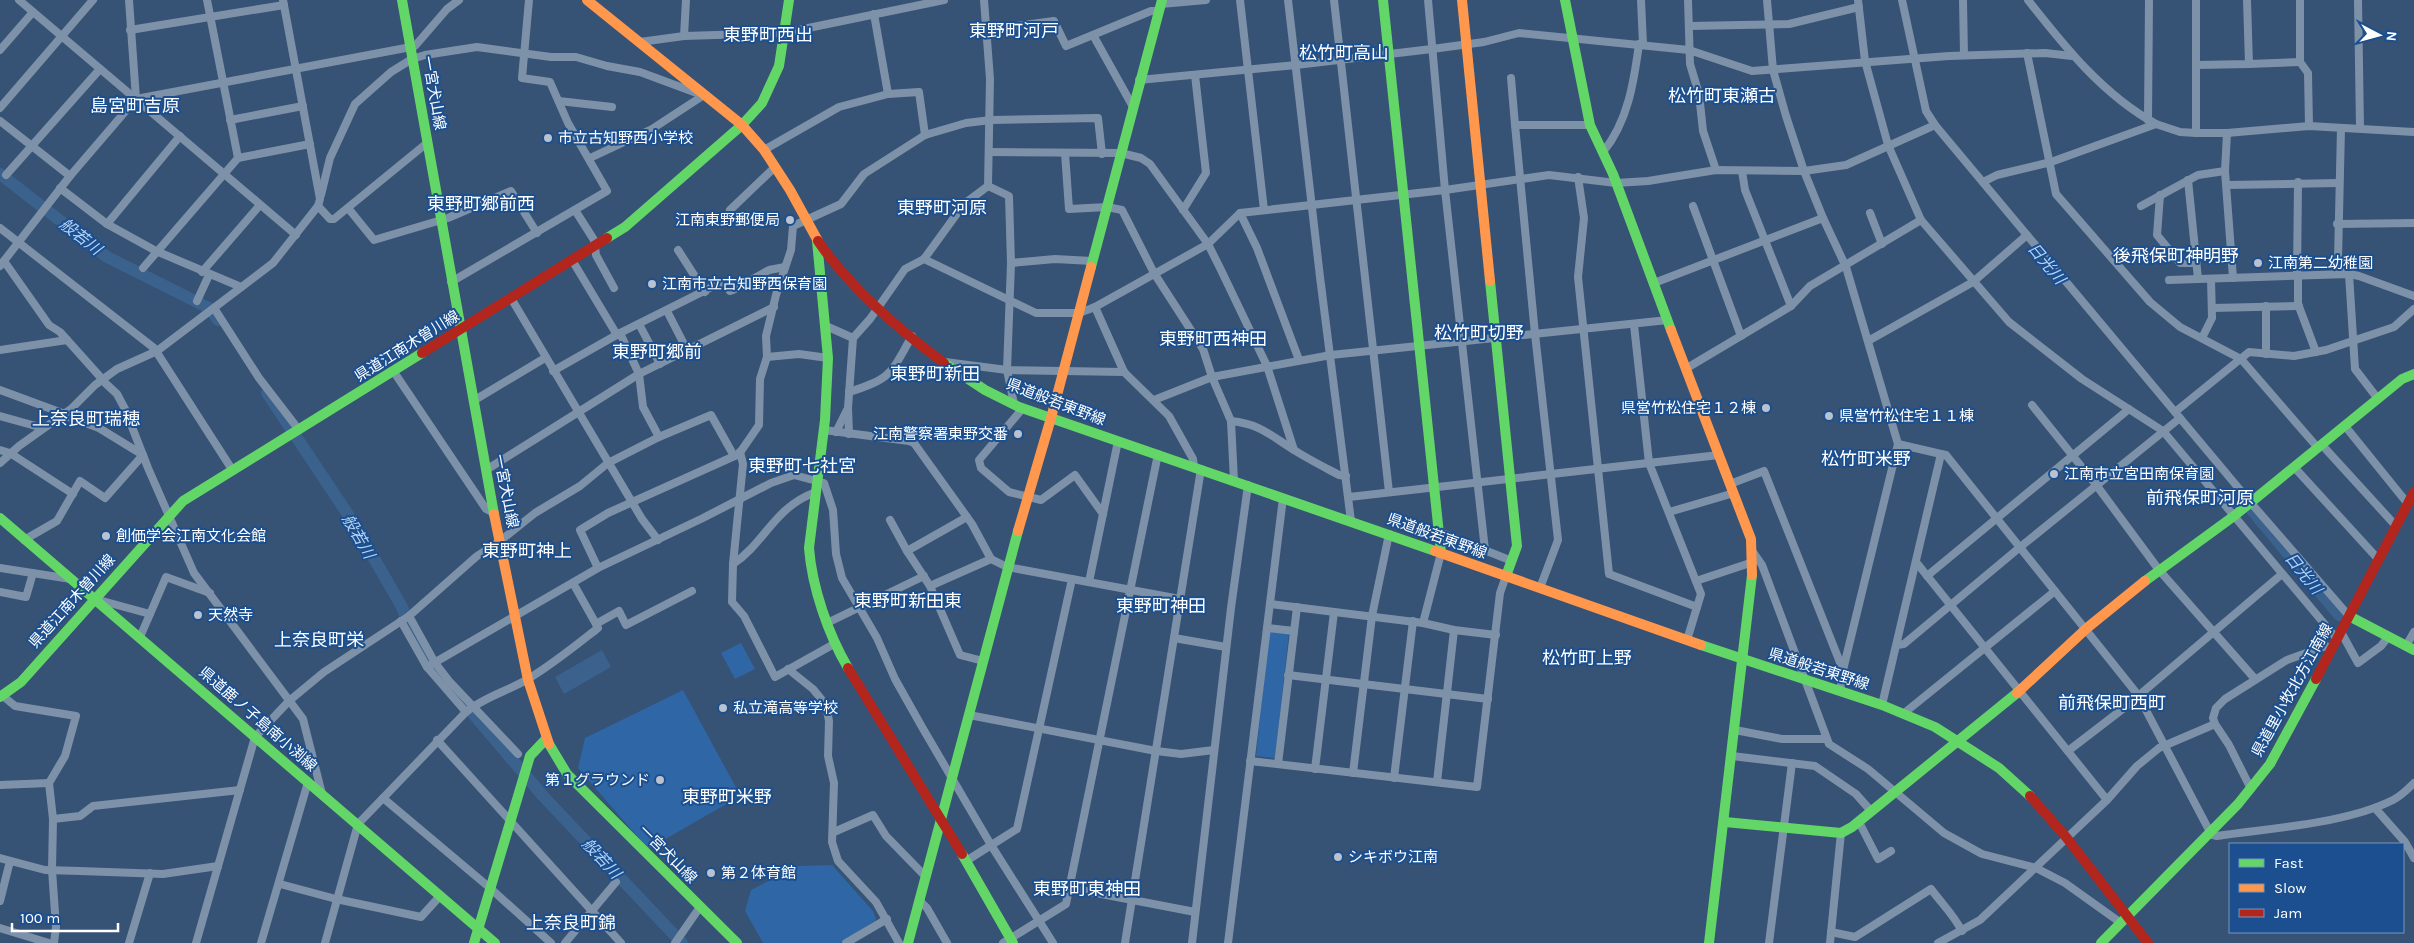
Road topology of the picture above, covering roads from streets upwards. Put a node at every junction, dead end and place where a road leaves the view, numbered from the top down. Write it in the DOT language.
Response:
graph roads {
  1 [pos="19,0"];
  2 [pos="93,0"];
  3 [pos="128,0"];
  4 [pos="207,0"];
  5 [pos="402,0"];
  6 [pos="459,0"];
  7 [pos="529,0"];
  8 [pos="587,0"];
  9 [pos="600,0"];
  10 [pos="686,0"];
  11 [pos="789,0"];
  12 [pos="944,0"];
  13 [pos="984,0"];
  14 [pos="1206,0"];
  15 [pos="1240,0"];
  16 [pos="1288,0"];
  17 [pos="1334,0"];
  18 [pos="1382,0"];
  19 [pos="1428,0"];
  20 [pos="1462,0"];
  21 [pos="1565,0"];
  22 [pos="1641,0"];
  23 [pos="1688,0"];
  24 [pos="1767,0"];
  25 [pos="1902,0"];
  26 [pos="1963,0"];
  27 [pos="2028,0"];
  28 [pos="2149,0"];
  29 [pos="2196,0"];
  30 [pos="2247,0"];
  31 [pos="2300,0"];
  32 [pos="2358,0"];
  33 [pos="283,3"];
  34 [pos="1858,3"];
  35 [pos="1161,5"];
  36 [pos="600,11"];
  37 [pos="33,12"];
  38 [pos="874,14"];
  39 [pos="210,18"];
  40 [pos="1768,25"];
  41 [pos="1016,26"];
  42 [pos="1689,26"];
  43 [pos="130,30"];
  44 [pos="784,33"];
  45 [pos="1093,35"];
  46 [pos="684,36"];
  47 [pos="1570,36"];
  48 [pos="62,37"];
  49 [pos="640,42"];
  50 [pos="1466,44"];
  51 [pos="1641,44"];
  52 [pos="411,47"];
  53 [pos="1432,49"];
  54 [pos="0,50"];
  55 [pos="1689,50"];
  56 [pos="524,52"];
  57 [pos="2027,53"];
  58 [pos="1388,54"];
  59 [pos="1964,55"];
  60 [pos="2072,56"];
  61 [pos="412,58"];
  62 [pos="1912,58"];
  63 [pos="1341,59"];
  64 [pos="1864,62"];
  65 [pos="2300,62"];
  66 [pos="2249,64"];
  67 [pos="1296,65"];
  68 [pos="2197,65"];
  69 [pos="100,69"];
  70 [pos="295,69"];
  71 [pos="1248,69"];
  72 [pos="1772,70"];
  73 [pos="1195,75"];
  74 [pos="1511,78"];
  75 [pos="1139,80"];
  76 [pos="223,83"];
  77 [pos="888,94"];
  78 [pos="704,95"];
  79 [pos="136,99"];
  80 [pos="558,101"];
  81 [pos="1132,105"];
  82 [pos="303,106"];
  83 [pos="612,107"];
  84 [pos="0,108"];
  85 [pos="230,120"];
  86 [pos="991,120"];
  87 [pos="2148,120"];
  88 [pos="0,121"];
  89 [pos="2156,124"];
  90 [pos="742,125"];
  91 [pos="1590,125"];
  92 [pos="1515,126"];
  93 [pos="1934,126"];
  94 [pos="2309,126"];
  95 [pos="2341,128"];
  96 [pos="2360,128"];
  97 [pos="2414,132"];
  98 [pos="2196,133"];
  99 [pos="2227,133"];
  100 [pos="925,135"];
  101 [pos="180,136"];
  102 [pos="427,142"];
  103 [pos="310,144"];
  104 [pos="1888,145"];
  105 [pos="32,146"];
  106 [pos="764,150"];
  107 [pos="989,152"];
  108 [pos="1603,152"];
  109 [pos="1065,153"];
  110 [pos="1121,153"];
  111 [pos="1102,154"];
  112 [pos="238,158"];
  113 [pos="590,158"];
  114 [pos="2051,162"];
  115 [pos="775,167"];
  116 [pos="1716,170"];
  117 [pos="1742,171"];
  118 [pos="1804,171"];
  119 [pos="2225,171"];
  120 [pos="224,174"];
  121 [pos="6,175"];
  122 [pos="70,176"];
  123 [pos="1578,177"];
  124 [pos="1519,180"];
  125 [pos="2188,180"];
  126 [pos="1983,182"];
  127 [pos="2298,182"];
  128 [pos="1616,183"];
  129 [pos="2338,183"];
  130 [pos="2227,185"];
  131 [pos="988,186"];
  132 [pos="1479,186"];
  133 [pos="60,188"];
  134 [pos="1445,190"];
  135 [pos="1403,194"];
  136 [pos="2160,196"];
  137 [pos="1355,200"];
  138 [pos="319,202"];
  139 [pos="1312,204"];
  140 [pos="260,205"];
  141 [pos="1693,206"];
  142 [pos="2141,206"];
  143 [pos="1107,207"];
  144 [pos="348,208"];
  145 [pos="575,210"];
  146 [pos="730,210"];
  147 [pos="1183,210"];
  148 [pos="1264,210"];
  149 [pos="1240,213"];
  150 [pos="1870,213"];
  151 [pos="1823,218"];
  152 [pos="440,219"];
  153 [pos="808,220"];
  154 [pos="1921,220"];
  155 [pos="107,224"];
  156 [pos="2337,224"];
  157 [pos="2414,224"];
  158 [pos="0,228"];
  159 [pos="537,232"];
  160 [pos="296,235"];
  161 [pos="2026,237"];
  162 [pos="817,239"];
  163 [pos="1764,240"];
  164 [pos="18,242"];
  165 [pos="1208,244"];
  166 [pos="1882,244"];
  167 [pos="594,246"];
  168 [pos="678,250"];
  169 [pos="156,251"];
  170 [pos="924,259"];
  171 [pos="572,260"];
  172 [pos="1712,260"];
  173 [pos="1092,261"];
  174 [pos="1010,262"];
  175 [pos="2196,263"];
  176 [pos="2,264"];
  177 [pos="1846,266"];
  178 [pos="143,268"];
  179 [pos="785,268"];
  180 [pos="1154,273"];
  181 [pos="206,274"];
  182 [pos="2348,274"];
  183 [pos="2298,277"];
  184 [pos="2211,278"];
  185 [pos="2234,278"];
  186 [pos="2198,279"];
  187 [pos="2169,280"];
  188 [pos="452,282"];
  189 [pos="1973,282"];
  190 [pos="1654,283"];
  191 [pos="240,288"];
  192 [pos="614,288"];
  193 [pos="705,292"];
  194 [pos="2414,296"];
  195 [pos="511,298"];
  196 [pos="1010,299"];
  197 [pos="197,301"];
  198 [pos="1791,306"];
  199 [pos="2266,306"];
  200 [pos="2299,306"];
  201 [pos="774,307"];
  202 [pos="878,307"];
  203 [pos="1096,307"];
  204 [pos="214,308"];
  205 [pos="2212,308"];
  206 [pos="2414,309"];
  207 [pos="667,311"];
  208 [pos="1079,313"];
  209 [pos="1668,320"];
  210 [pos="639,324"];
  211 [pos="1634,325"];
  212 [pos="826,326"];
  213 [pos="1582,328"];
  214 [pos="460,330"];
  215 [pos="618,334"];
  216 [pos="1535,334"];
  217 [pos="912,336"];
  218 [pos="1741,336"];
  219 [pos="1496,337"];
  220 [pos="852,338"];
  221 [pos="2202,338"];
  222 [pos="67,340"];
  223 [pos="1462,341"];
  224 [pos="1868,341"];
  225 [pos="2352,342"];
  226 [pos="1418,345"];
  227 [pos="0,350"];
  228 [pos="686,350"];
  229 [pos="1372,350"];
  230 [pos="157,351"];
  231 [pos="2316,352"];
  232 [pos="1331,354"];
  233 [pos="2266,354"];
  234 [pos="767,356"];
  235 [pos="546,358"];
  236 [pos="828,358"];
  237 [pos="2241,358"];
  238 [pos="1299,360"];
  239 [pos="942,361"];
  240 [pos="660,364"];
  241 [pos="1267,366"];
  242 [pos="1687,368"];
  243 [pos="1007,370"];
  244 [pos="1063,370"];
  245 [pos="553,371"];
  246 [pos="394,372"];
  247 [pos="1124,372"];
  248 [pos="639,374"];
  249 [pos="2414,374"];
  250 [pos="1212,377"];
  251 [pos="102,380"];
  252 [pos="0,390"];
  253 [pos="849,392"];
  254 [pos="2378,398"];
  255 [pos="473,400"];
  256 [pos="1154,400"];
  257 [pos="2032,405"];
  258 [pos="1018,406"];
  259 [pos="848,408"];
  260 [pos="2129,409"];
  261 [pos="577,411"];
  262 [pos="64,415"];
  263 [pos="0,416"];
  264 [pos="2178,417"];
  265 [pos="1050,418"];
  266 [pos="1231,421"];
  267 [pos="2345,426"];
  268 [pos="43,428"];
  269 [pos="299,430"];
  270 [pos="824,430"];
  271 [pos="2163,431"];
  272 [pos="836,432"];
  273 [pos="850,434"];
  274 [pos="659,437"];
  275 [pos="1118,441"];
  276 [pos="1898,444"];
  277 [pos="2320,446"];
  278 [pos="0,450"];
  279 [pos="1294,450"];
  280 [pos="10,453"];
  281 [pos="737,454"];
  282 [pos="1158,454"];
  283 [pos="1941,454"];
  284 [pos="142,455"];
  285 [pos="1719,455"];
  286 [pos="2073,457"];
  287 [pos="0,463"];
  288 [pos="608,463"];
  289 [pos="1650,463"];
  290 [pos="2294,467"];
  291 [pos="1197,468"];
  292 [pos="1598,469"];
  293 [pos="486,470"];
  294 [pos="233,471"];
  295 [pos="1550,474"];
  296 [pos="1346,476"];
  297 [pos="1511,478"];
  298 [pos="1234,480"];
  299 [pos="817,481"];
  300 [pos="1478,482"];
  301 [pos="1248,486"];
  302 [pos="2097,486"];
  303 [pos="1434,487"];
  304 [pos="1732,489"];
  305 [pos="816,492"];
  306 [pos="1389,492"];
  307 [pos="2414,492"];
  308 [pos="73,494"];
  309 [pos="1349,497"];
  310 [pos="1027,498"];
  311 [pos="1283,498"];
  312 [pos="740,500"];
  313 [pos="2251,502"];
  314 [pos="632,503"];
  315 [pos="2408,504"];
  316 [pos="1669,512"];
  317 [pos="494,513"];
  318 [pos="1103,514"];
  319 [pos="169,515"];
  320 [pos="2234,516"];
  321 [pos="967,517"];
  322 [pos="0,518"];
  323 [pos="1996,519"];
  324 [pos="890,520"];
  325 [pos="1351,521"];
  326 [pos="2396,526"];
  327 [pos="1439,532"];
  328 [pos="1389,534"];
  329 [pos="24,540"];
  330 [pos="658,540"];
  331 [pos="500,542"];
  332 [pos="2019,548"];
  333 [pos="1485,550"];
  334 [pos="907,551"];
  335 [pos="1753,552"];
  336 [pos="1442,553"];
  337 [pos="991,559"];
  338 [pos="2378,560"];
  339 [pos="1512,561"];
  340 [pos="1753,562"];
  341 [pos="1916,562"];
  342 [pos="733,564"];
  343 [pos="1007,567"];
  344 [pos="0,568"];
  345 [pos="598,568"];
  346 [pos="2159,570"];
  347 [pos="33,573"];
  348 [pos="2282,574"];
  349 [pos="924,576"];
  350 [pos="1506,576"];
  351 [pos="1927,576"];
  352 [pos="71,579"];
  353 [pos="1072,579"];
  354 [pos="1696,581"];
  355 [pos="1090,582"];
  356 [pos="573,583"];
  357 [pos="930,586"];
  358 [pos="1540,588"];
  359 [pos="1131,590"];
  360 [pos="692,591"];
  361 [pos="2055,591"];
  362 [pos="0,592"];
  363 [pos="210,593"];
  364 [pos="94,598"];
  365 [pos="1180,599"];
  366 [pos="1270,604"];
  367 [pos="858,606"];
  368 [pos="1950,606"];
  369 [pos="1297,607"];
  370 [pos="1696,607"];
  371 [pos="1334,612"];
  372 [pos="150,614"];
  373 [pos="408,616"];
  374 [pos="1372,616"];
  375 [pos="2349,616"];
  376 [pos="515,618"];
  377 [pos="1414,621"];
  378 [pos="401,622"];
  379 [pos="1423,622"];
  380 [pos="827,623"];
  381 [pos="596,624"];
  382 [pos="1267,628"];
  383 [pos="2087,628"];
  384 [pos="1454,630"];
  385 [pos="1294,631"];
  386 [pos="2215,631"];
  387 [pos="2414,632"];
  388 [pos="1496,635"];
  389 [pos="2339,636"];
  390 [pos="140,637"];
  391 [pos="1174,638"];
  392 [pos="1687,640"];
  393 [pos="2384,642"];
  394 [pos="834,644"];
  395 [pos="1898,645"];
  396 [pos="1226,647"];
  397 [pos="2410,648"];
  398 [pos="1985,649"];
  399 [pos="2332,650"];
  400 [pos="1743,660"];
  401 [pos="983,661"];
  402 [pos="435,663"];
  403 [pos="427,667"];
  404 [pos="788,669"];
  405 [pos="1842,670"];
  406 [pos="1288,674"];
  407 [pos="1326,679"];
  408 [pos="2255,679"];
  409 [pos="528,680"];
  410 [pos="1804,680"];
  411 [pos="1364,684"];
  412 [pos="1404,689"];
  413 [pos="1840,691"];
  414 [pos="2019,691"];
  415 [pos="1447,694"];
  416 [pos="2138,695"];
  417 [pos="1,696"];
  418 [pos="1488,699"];
  419 [pos="290,700"];
  420 [pos="1882,705"];
  421 [pos="469,709"];
  422 [pos="1903,714"];
  423 [pos="969,715"];
  424 [pos="2215,724"];
  425 [pos="1039,728"];
  426 [pos="1735,730"];
  427 [pos="255,737"];
  428 [pos="546,739"];
  429 [pos="1826,739"];
  430 [pos="437,740"];
  431 [pos="1100,740"];
  432 [pos="1959,741"];
  433 [pos="2164,745"];
  434 [pos="1214,750"];
  435 [pos="2068,750"];
  436 [pos="1156,751"];
  437 [pos="518,754"];
  438 [pos="1732,756"];
  439 [pos="1250,761"];
  440 [pos="1792,763"];
  441 [pos="1278,764"];
  442 [pos="1315,769"];
  443 [pos="1353,773"];
  444 [pos="952,776"];
  445 [pos="1394,778"];
  446 [pos="308,782"];
  447 [pos="1437,782"];
  448 [pos="49,783"];
  449 [pos="2414,783"];
  450 [pos="0,786"];
  451 [pos="2251,789"];
  452 [pos="240,790"];
  453 [pos="1894,791"];
  454 [pos="322,794"];
  455 [pos="383,798"];
  456 [pos="2107,800"];
  457 [pos="2375,808"];
  458 [pos="1871,811"];
  459 [pos="53,819"];
  460 [pos="510,820"];
  461 [pos="940,820"];
  462 [pos="1725,822"];
  463 [pos="1858,822"];
  464 [pos="358,824"];
  465 [pos="1784,828"];
  466 [pos="834,832"];
  467 [pos="2210,833"];
  468 [pos="1841,834"];
  469 [pos="2066,837"];
  470 [pos="991,845"];
  471 [pos="1891,851"];
  472 [pos="0,858"];
  473 [pos="2414,858"];
  474 [pos="10,861"];
  475 [pos="966,861"];
  476 [pos="218,866"];
  477 [pos="2036,868"];
  478 [pos="52,870"];
  479 [pos="150,873"];
  480 [pos="925,876"];
  481 [pos="616,882"];
  482 [pos="280,884"];
  483 [pos="490,888"];
  484 [pos="1070,888"];
  485 [pos="440,896"];
  486 [pos="336,899"];
  487 [pos="919,900"];
  488 [pos="1132,900"];
  489 [pos="0,901"];
  490 [pos="700,907"];
  491 [pos="593,911"];
  492 [pos="1195,912"];
  493 [pos="887,919"];
  494 [pos="1039,920"];
  495 [pos="2124,920"];
  496 [pos="0,928"];
  497 [pos="478,928"];
  498 [pos="1962,931"];
  499 [pos="1831,932"];
  500 [pos="676,941"];
  501 [pos="1009,941"];
  502 [pos="49,943"];
  503 [pos="54,943"];
  504 [pos="130,943"];
  505 [pos="196,943"];
  506 [pos="262,943"];
  507 [pos="325,943"];
  508 [pos="474,943"];
  509 [pos="495,943"];
  510 [pos="550,943"];
  511 [pos="565,943"];
  512 [pos="621,943"];
  513 [pos="737,943"];
  514 [pos="846,943"];
  515 [pos="899,943"];
  516 [pos="908,943"];
  517 [pos="948,943"];
  518 [pos="1053,943"];
  519 [pos="1126,943"];
  520 [pos="1192,943"];
  521 [pos="1228,943"];
  522 [pos="1709,943"];
  523 [pos="1769,943"];
  524 [pos="1830,943"];
  525 [pos="1938,943"];
  526 [pos="2101,943"];
  527 [pos="2148,943"];
  1 -- 37 [label="street"];
  2 -- 48 [label="street"];
  3 -- 43 [label="street"];
  4 -- 39 [label="street"];
  5 -- 52 [label="street, 一宮犬山線"];
  6 -- 52 [label="street"];
  7 -- 56 [label="street"];
  8 -- 36 [label="street, 県道般若東野線"];
  9 -- 36 [label="street"];
  10 -- 46 [label="street"];
  11 -- 44 [label="street, 県道江南木曽川線"];
  12 -- 38 [label="street"];
  13 -- 86 [label="street"];
  14 -- 35 [label="street"];
  15 -- 71 [label="street"];
  16 -- 67 [label="street"];
  17 -- 63 [label="street"];
  18 -- 58 [label="street"];
  19 -- 53 [label="street"];
  20 -- 50 [label="street"];
  21 -- 47 [label="street"];
  22 -- 51 [label="street"];
  23 -- 42 [label="street"];
  24 -- 40 [label="street"];
  25 -- 62 [label="street"];
  26 -- 59 [label="street"];
  27 -- 60 [label="street"];
  28 -- 87 [label="street"];
  29 -- 68 [label="street"];
  30 -- 66 [label="street"];
  31 -- 65 [label="street"];
  32 -- 96 [label="street"];
  33 -- 39 [label="street"];
  33 -- 70 [label="street"];
  34 -- 40 [label="street"];
  34 -- 64 [label="street"];
  35 -- 45 [label="street"];
  35 -- 75 [label="street"];
  36 -- 49 [label="street, 県道般若東野線"];
  37 -- 48 [label="street"];
  37 -- 54 [label="street"];
  38 -- 44 [label="street"];
  38 -- 77 [label="street"];
  39 -- 43 [label="street"];
  39 -- 76 [label="street"];
  40 -- 42 [label="street"];
  40 -- 72 [label="street"];
  41 -- 45 [label="street"];
  42 -- 55 [label="street"];
  43 -- 79 [label="street"];
  44 -- 46 [label="street"];
  44 -- 90 [label="street, 県道江南木曽川線"];
  45 -- 81 [label="street"];
  46 -- 49 [label="street"];
  47 -- 50 [label="street"];
  47 -- 51 [label="street"];
  47 -- 91 [label="street"];
  48 -- 69 [label="street"];
  48 -- 84 [label="street"];
  49 -- 78 [label="street, 県道般若東野線"];
  50 -- 53 [label="street"];
  50 -- 132 [label="street"];
  51 -- 55 [label="street"];
  51 -- 108 [label="street"];
  52 -- 61 [label="street, 一宮犬山線"];
  52 -- 70 [label="street"];
  53 -- 58 [label="street"];
  53 -- 134 [label="street"];
  55 -- 72 [label="street"];
  55 -- 116 [label="street"];
  56 -- 61 [label="street"];
  56 -- 78 [label="street"];
  56 -- 80 [label="street"];
  57 -- 59 [label="street"];
  57 -- 60 [label="street"];
  57 -- 114 [label="street"];
  58 -- 63 [label="street"];
  58 -- 135 [label="street"];
  59 -- 62 [label="street"];
  60 -- 87 [label="street"];
  61 -- 102 [label="street, 一宮犬山線"];
  61 -- 138 [label="street"];
  62 -- 64 [label="street"];
  62 -- 93 [label="street"];
  63 -- 67 [label="street"];
  63 -- 137 [label="street"];
  64 -- 72 [label="street"];
  64 -- 104 [label="street"];
  65 -- 66 [label="street"];
  65 -- 94 [label="street"];
  66 -- 68 [label="street"];
  67 -- 71 [label="street"];
  67 -- 139 [label="street"];
  68 -- 98 [label="street"];
  69 -- 79 [label="street"];
  69 -- 105 [label="street"];
  70 -- 76 [label="street"];
  70 -- 82 [label="street"];
  71 -- 73 [label="street"];
  71 -- 148 [label="street"];
  72 -- 118 [label="street"];
  73 -- 75 [label="street"];
  73 -- 147 [label="street"];
  74 -- 92 [label="street"];
  75 -- 81 [label="street"];
  76 -- 79 [label="street"];
  76 -- 85 [label="street"];
  77 -- 100 [label="street"];
  77 -- 106 [label="street"];
  78 -- 90 [label="street, 県道般若東野線"];
  78 -- 113 [label="street"];
  79 -- 101 [label="street"];
  79 -- 122 [label="street"];
  80 -- 83 [label="street"];
  80 -- 113 [label="street"];
  81 -- 110 [label="street"];
  82 -- 85 [label="street"];
  82 -- 103 [label="street"];
  85 -- 112 [label="street"];
  86 -- 100 [label="street"];
  86 -- 107 [label="street"];
  86 -- 111 [label="street"];
  87 -- 89 [label="street"];
  88 -- 105 [label="street"];
  89 -- 98 [label="street"];
  89 -- 114 [label="street"];
  90 -- 106 [label="street, 県道般若東野線"];
  90 -- 167 [label="street, 県道江南木曽川線"];
  91 -- 92 [label="street"];
  91 -- 108 [label="street"];
  92 -- 124 [label="street"];
  93 -- 104 [label="street"];
  93 -- 126 [label="street"];
  94 -- 95 [label="street"];
  94 -- 99 [label="street"];
  95 -- 96 [label="street"];
  95 -- 129 [label="street"];
  96 -- 97 [label="street"];
  98 -- 99 [label="street"];
  99 -- 119 [label="street"];
  100 -- 153 [label="street"];
  101 -- 120 [label="street"];
  101 -- 155 [label="street"];
  102 -- 144 [label="street"];
  102 -- 152 [label="street, 一宮犬山線"];
  103 -- 112 [label="street"];
  103 -- 138 [label="street"];
  104 -- 118 [label="street"];
  104 -- 154 [label="street"];
  105 -- 121 [label="street"];
  105 -- 122 [label="street"];
  106 -- 115 [label="street, 県道般若東野線"];
  107 -- 109 [label="street"];
  107 -- 131 [label="street"];
  108 -- 128 [label="street"];
  109 -- 111 [label="street"];
  109 -- 143 [label="street"];
  110 -- 111 [label="street"];
  110 -- 143 [label="street"];
  110 -- 147 [label="street"];
  112 -- 120 [label="street"];
  113 -- 145 [label="street"];
  114 -- 126 [label="street"];
  114 -- 221 [label="street"];
  115 -- 146 [label="street"];
  115 -- 153 [label="street, 県道般若東野線"];
  116 -- 117 [label="street"];
  116 -- 128 [label="street"];
  117 -- 118 [label="street"];
  117 -- 163 [label="street"];
  118 -- 151 [label="street"];
  119 -- 125 [label="street"];
  119 -- 130 [label="street"];
  120 -- 140 [label="street"];
  120 -- 169 [label="street"];
  122 -- 133 [label="street"];
  123 -- 124 [label="street"];
  123 -- 128 [label="street"];
  123 -- 213 [label="street"];
  124 -- 132 [label="street"];
  124 -- 216 [label="street"];
  125 -- 136 [label="street"];
  125 -- 175 [label="street"];
  126 -- 161 [label="street"];
  127 -- 129 [label="street"];
  127 -- 130 [label="street"];
  127 -- 183 [label="street"];
  128 -- 190 [label="street"];
  129 -- 156 [label="street"];
  130 -- 185 [label="street"];
  131 -- 170 [label="street"];
  131 -- 174 [label="street"];
  132 -- 134 [label="street"];
  132 -- 219 [label="street"];
  133 -- 155 [label="street"];
  133 -- 164 [label="street"];
  134 -- 135 [label="street"];
  134 -- 223 [label="street"];
  135 -- 137 [label="street"];
  135 -- 226 [label="street"];
  136 -- 142 [label="street"];
  136 -- 175 [label="street"];
  137 -- 139 [label="street"];
  137 -- 229 [label="street"];
  138 -- 144 [label="street"];
  138 -- 160 [label="street"];
  139 -- 148 [label="street"];
  139 -- 232 [label="street"];
  140 -- 160 [label="street"];
  140 -- 181 [label="street"];
  141 -- 172 [label="street"];
  143 -- 173 [label="street"];
  143 -- 180 [label="street"];
  144 -- 152 [label="street"];
  145 -- 159 [label="street"];
  145 -- 167 [label="street"];
  147 -- 165 [label="street"];
  148 -- 149 [label="street"];
  149 -- 165 [label="street"];
  149 -- 238 [label="street"];
  150 -- 166 [label="street"];
  151 -- 163 [label="street"];
  151 -- 177 [label="street"];
  152 -- 159 [label="street"];
  152 -- 188 [label="street, 一宮犬山線"];
  153 -- 162 [label="street, 県道般若東野線"];
  153 -- 179 [label="street"];
  154 -- 166 [label="street"];
  154 -- 189 [label="street"];
  155 -- 169 [label="street"];
  156 -- 157 [label="street"];
  156 -- 182 [label="street"];
  158 -- 164 [label="street"];
  159 -- 188 [label="street"];
  160 -- 191 [label="street"];
  161 -- 189 [label="street"];
  161 -- 264 [label="street"];
  162 -- 202 [label="street, 県道般若東野線"];
  162 -- 212 [label="street"];
  163 -- 172 [label="street"];
  163 -- 198 [label="street"];
  164 -- 176 [label="street"];
  164 -- 230 [label="street"];
  165 -- 180 [label="street"];
  165 -- 241 [label="street"];
  166 -- 177 [label="street"];
  167 -- 171 [label="street, 県道江南木曽川線"];
  167 -- 192 [label="street"];
  168 -- 193 [label="street"];
  169 -- 178 [label="street"];
  169 -- 181 [label="street"];
  170 -- 196 [label="street"];
  170 -- 202 [label="street"];
  171 -- 195 [label="street, 県道江南木曽川線"];
  171 -- 215 [label="street"];
  172 -- 190 [label="street"];
  172 -- 218 [label="street"];
  173 -- 174 [label="street"];
  173 -- 208 [label="street"];
  174 -- 196 [label="street"];
  175 -- 186 [label="street"];
  176 -- 222 [label="street"];
  177 -- 198 [label="street"];
  177 -- 224 [label="street"];
  179 -- 193 [label="street"];
  179 -- 201 [label="street"];
  180 -- 203 [label="street"];
  180 -- 250 [label="street"];
  181 -- 191 [label="street"];
  181 -- 197 [label="street"];
  182 -- 183 [label="street"];
  182 -- 194 [label="street"];
  182 -- 225 [label="street"];
  183 -- 185 [label="street"];
  183 -- 200 [label="street"];
  184 -- 185 [label="street"];
  184 -- 186 [label="street"];
  184 -- 205 [label="street"];
  186 -- 187 [label="street"];
  188 -- 214 [label="street, 一宮犬山線"];
  189 -- 224 [label="street"];
  189 -- 260 [label="street"];
  190 -- 209 [label="street"];
  191 -- 204 [label="street"];
  193 -- 207 [label="street"];
  195 -- 214 [label="street, 県道江南木曽川線"];
  195 -- 235 [label="street"];
  196 -- 208 [label="street"];
  196 -- 243 [label="street"];
  198 -- 218 [label="street"];
  199 -- 200 [label="street"];
  199 -- 205 [label="street"];
  199 -- 233 [label="street"];
  200 -- 231 [label="street"];
  201 -- 228 [label="street"];
  201 -- 234 [label="street"];
  202 -- 217 [label="street, 県道般若東野線"];
  202 -- 220 [label="street"];
  203 -- 208 [label="street"];
  203 -- 247 [label="street"];
  204 -- 230 [label="street"];
  204 -- 269 [label="street"];
  205 -- 221 [label="street"];
  206 -- 225 [label="street"];
  207 -- 210 [label="street"];
  207 -- 228 [label="street"];
  208 -- 244 [label="street"];
  209 -- 211 [label="street"];
  209 -- 242 [label="street"];
  210 -- 215 [label="street"];
  210 -- 240 [label="street"];
  211 -- 213 [label="street"];
  211 -- 289 [label="street"];
  212 -- 220 [label="street"];
  212 -- 236 [label="street"];
  213 -- 216 [label="street"];
  213 -- 292 [label="street"];
  214 -- 246 [label="street, 県道江南木曽川線"];
  214 -- 255 [label="street, 一宮犬山線"];
  215 -- 245 [label="street"];
  215 -- 248 [label="street"];
  216 -- 219 [label="street"];
  216 -- 295 [label="street"];
  217 -- 239 [label="street, 県道般若東野線"];
  217 -- 253 [label="street"];
  218 -- 242 [label="street"];
  219 -- 223 [label="street"];
  219 -- 297 [label="street"];
  220 -- 253 [label="street"];
  221 -- 237 [label="street"];
  222 -- 227 [label="street"];
  222 -- 251 [label="street"];
  223 -- 226 [label="street"];
  223 -- 300 [label="street"];
  224 -- 276 [label="street"];
  225 -- 231 [label="street"];
  225 -- 254 [label="street"];
  226 -- 229 [label="street"];
  226 -- 303 [label="street"];
  228 -- 240 [label="street"];
  229 -- 232 [label="street"];
  229 -- 306 [label="street"];
  230 -- 251 [label="street"];
  230 -- 294 [label="street"];
  231 -- 233 [label="street"];
  232 -- 238 [label="street"];
  232 -- 296 [label="street"];
  233 -- 237 [label="street"];
  234 -- 236 [label="street"];
  234 -- 281 [label="street"];
  235 -- 245 [label="street"];
  235 -- 255 [label="street"];
  236 -- 270 [label="street"];
  237 -- 264 [label="street"];
  237 -- 277 [label="street"];
  238 -- 241 [label="street"];
  239 -- 243 [label="street"];
  239 -- 258 [label="street, 県道般若東野線"];
  240 -- 248 [label="street"];
  241 -- 250 [label="street"];
  241 -- 279 [label="street"];
  242 -- 285 [label="street"];
  243 -- 244 [label="street"];
  243 -- 258 [label="street"];
  244 -- 247 [label="street"];
  244 -- 265 [label="street"];
  245 -- 261 [label="street"];
  246 -- 269 [label="street, 県道江南木曽川線"];
  246 -- 317 [label="street"];
  247 -- 256 [label="street"];
  248 -- 261 [label="street"];
  248 -- 274 [label="street"];
  249 -- 254 [label="street"];
  250 -- 256 [label="street"];
  250 -- 266 [label="street"];
  251 -- 262 [label="street"];
  251 -- 284 [label="street"];
  252 -- 262 [label="street"];
  253 -- 259 [label="street"];
  254 -- 267 [label="street"];
  255 -- 293 [label="street, 一宮犬山線"];
  256 -- 291 [label="street"];
  257 -- 286 [label="street"];
  258 -- 265 [label="street, 県道般若東野線"];
  258 -- 310 [label="street"];
  259 -- 272 [label="street"];
  259 -- 273 [label="street"];
  260 -- 271 [label="street"];
  260 -- 286 [label="street"];
  261 -- 288 [label="street"];
  261 -- 293 [label="street"];
  262 -- 268 [label="street"];
  262 -- 284 [label="street"];
  263 -- 268 [label="street"];
  264 -- 271 [label="street"];
  264 -- 313 [label="street"];
  265 -- 275 [label="street, 県道般若東野線"];
  265 -- 310 [label="street"];
  266 -- 279 [label="street"];
  266 -- 298 [label="street"];
  267 -- 277 [label="street"];
  267 -- 315 [label="street"];
  268 -- 280 [label="street"];
  269 -- 294 [label="street, 県道江南木曽川線"];
  270 -- 272 [label="street"];
  270 -- 299 [label="street"];
  271 -- 302 [label="street"];
  271 -- 320 [label="street"];
  272 -- 273 [label="street"];
  273 -- 321 [label="street"];
  274 -- 281 [label="street"];
  274 -- 288 [label="street"];
  275 -- 282 [label="street, 県道般若東野線"];
  275 -- 318 [label="street"];
  276 -- 283 [label="street"];
  276 -- 405 [label="street"];
  277 -- 290 [label="street"];
  277 -- 326 [label="street"];
  278 -- 280 [label="street"];
  279 -- 296 [label="street"];
  280 -- 287 [label="street"];
  280 -- 308 [label="street"];
  281 -- 312 [label="street"];
  281 -- 314 [label="street"];
  282 -- 291 [label="street, 県道般若東野線"];
  282 -- 359 [label="street"];
  283 -- 323 [label="street"];
  283 -- 341 [label="street"];
  284 -- 308 [label="street"];
  284 -- 319 [label="street"];
  285 -- 289 [label="street"];
  285 -- 304 [label="street"];
  286 -- 302 [label="street"];
  286 -- 323 [label="street"];
  288 -- 314 [label="street"];
  288 -- 331 [label="street"];
  289 -- 292 [label="street"];
  289 -- 316 [label="street"];
  290 -- 313 [label="street"];
  290 -- 338 [label="street"];
  291 -- 298 [label="street, 県道般若東野線"];
  291 -- 365 [label="street"];
  292 -- 295 [label="street"];
  292 -- 370 [label="street"];
  293 -- 317 [label="street, 一宮犬山線"];
  294 -- 319 [label="street, 県道江南木曽川線"];
  295 -- 297 [label="street"];
  295 -- 358 [label="street"];
  296 -- 309 [label="street"];
  297 -- 300 [label="street"];
  297 -- 339 [label="street"];
  298 -- 301 [label="street, 県道般若東野線"];
  299 -- 305 [label="street"];
  299 -- 312 [label="street"];
  299 -- 367 [label="street"];
  300 -- 303 [label="street"];
  300 -- 333 [label="street"];
  301 -- 311 [label="street, 県道般若東野線"];
  301 -- 396 [label="street"];
  302 -- 332 [label="street"];
  302 -- 346 [label="street"];
  303 -- 306 [label="street"];
  303 -- 327 [label="street"];
  304 -- 316 [label="street"];
  304 -- 335 [label="street"];
  304 -- 405 [label="street"];
  305 -- 342 [label="street"];
  305 -- 380 [label="street"];
  306 -- 309 [label="street"];
  307 -- 315 [label="street, 県道里小牧北方江南線"];
  308 -- 329 [label="street"];
  309 -- 325 [label="street"];
  310 -- 318 [label="street"];
  310 -- 343 [label="street"];
  311 -- 325 [label="street, 県道般若東野線"];
  311 -- 366 [label="street"];
  312 -- 330 [label="street"];
  312 -- 342 [label="street"];
  313 -- 320 [label="street"];
  313 -- 375 [label="street"];
  314 -- 330 [label="street"];
  314 -- 345 [label="street"];
  315 -- 326 [label="street, 県道里小牧北方江南線"];
  316 -- 354 [label="street"];
  317 -- 331 [label="street, 一宮犬山線"];
  318 -- 355 [label="street"];
  319 -- 363 [label="street"];
  319 -- 364 [label="street, 県道江南木曽川線"];
  320 -- 346 [label="street"];
  320 -- 348 [label="street"];
  321 -- 334 [label="street"];
  321 -- 337 [label="street"];
  322 -- 329 [label="street, 県道鹿ノ子島南小渕線"];
  323 -- 332 [label="street"];
  323 -- 351 [label="street"];
  324 -- 334 [label="street"];
  325 -- 328 [label="street, 県道般若東野線"];
  326 -- 338 [label="street, 県道里小牧北方江南線"];
  327 -- 333 [label="street"];
  327 -- 336 [label="street"];
  328 -- 336 [label="street, 県道般若東野線"];
  328 -- 374 [label="street"];
  329 -- 352 [label="street, 県道鹿ノ子島南小渕線"];
  330 -- 345 [label="street"];
  331 -- 373 [label="street"];
  331 -- 376 [label="street, 一宮犬山線"];
  332 -- 361 [label="street"];
  332 -- 368 [label="street"];
  333 -- 339 [label="street"];
  334 -- 349 [label="street"];
  335 -- 340 [label="street"];
  335 -- 410 [label="street"];
  336 -- 350 [label="street, 県道般若東野線"];
  336 -- 379 [label="street"];
  337 -- 343 [label="street"];
  337 -- 357 [label="street"];
  338 -- 375 [label="street, 県道里小牧北方江南線"];
  339 -- 350 [label="street"];
  340 -- 354 [label="street"];
  340 -- 400 [label="street"];
  341 -- 351 [label="street"];
  341 -- 395 [label="street"];
  342 -- 404 [label="street"];
  343 -- 353 [label="street"];
  343 -- 401 [label="street"];
  344 -- 347 [label="street"];
  345 -- 356 [label="street"];
  346 -- 383 [label="street"];
  346 -- 386 [label="street"];
  347 -- 352 [label="street"];
  347 -- 362 [label="street"];
  348 -- 386 [label="street"];
  348 -- 389 [label="street"];
  349 -- 357 [label="street"];
  349 -- 367 [label="street"];
  350 -- 358 [label="street, 県道般若東野線"];
  350 -- 388 [label="street"];
  351 -- 368 [label="street"];
  352 -- 364 [label="street, 県道鹿ノ子島南小渕線"];
  353 -- 355 [label="street"];
  353 -- 425 [label="street"];
  354 -- 370 [label="street"];
  355 -- 359 [label="street"];
  356 -- 376 [label="street"];
  356 -- 381 [label="street"];
  357 -- 401 [label="street"];
  358 -- 392 [label="street, 県道般若東野線"];
  359 -- 365 [label="street"];
  359 -- 431 [label="street"];
  360 -- 381 [label="street"];
  361 -- 383 [label="street"];
  361 -- 398 [label="street"];
  363 -- 372 [label="street"];
  363 -- 419 [label="street"];
  364 -- 372 [label="street"];
  364 -- 390 [label="street, 県道鹿ノ子島南小渕線"];
  364 -- 417 [label="street, 県道江南木曽川線"];
  365 -- 391 [label="street"];
  366 -- 369 [label="street"];
  366 -- 382 [label="street"];
  367 -- 380 [label="street"];
  367 -- 444 [label="street"];
  368 -- 395 [label="street"];
  368 -- 398 [label="street"];
  369 -- 371 [label="street"];
  369 -- 385 [label="street"];
  370 -- 392 [label="street"];
  371 -- 374 [label="street"];
  371 -- 407 [label="street"];
  372 -- 390 [label="street"];
  373 -- 378 [label="street"];
  373 -- 402 [label="street"];
  374 -- 377 [label="street"];
  374 -- 411 [label="street"];
  375 -- 389 [label="street, 県道里小牧北方江南線"];
  375 -- 393 [label="street"];
  376 -- 402 [label="street"];
  376 -- 409 [label="street, 一宮犬山線"];
  377 -- 379 [label="street"];
  377 -- 412 [label="street"];
  378 -- 403 [label="street"];
  378 -- 419 [label="street"];
  379 -- 384 [label="street"];
  380 -- 394 [label="street"];
  381 -- 409 [label="street"];
  382 -- 385 [label="street"];
  382 -- 439 [label="street"];
  383 -- 414 [label="street"];
  383 -- 416 [label="street"];
  384 -- 388 [label="street"];
  384 -- 415 [label="street"];
  385 -- 406 [label="street"];
  386 -- 408 [label="street"];
  386 -- 416 [label="street"];
  387 -- 397 [label="street"];
  388 -- 418 [label="street"];
  389 -- 393 [label="street"];
  389 -- 399 [label="street, 県道里小牧北方江南線"];
  390 -- 427 [label="street, 県道鹿ノ子島南小渕線"];
  391 -- 396 [label="street"];
  391 -- 436 [label="street"];
  392 -- 400 [label="street, 県道般若東野線"];
  393 -- 397 [label="street"];
  394 -- 404 [label="street"];
  394 -- 461 [label="street"];
  395 -- 420 [label="street"];
  396 -- 434 [label="street"];
  398 -- 414 [label="street"];
  398 -- 422 [label="street"];
  399 -- 408 [label="street"];
  399 -- 451 [label="street, 県道里小牧北方江南線"];
  400 -- 410 [label="street, 県道般若東野線"];
  400 -- 426 [label="street"];
  401 -- 423 [label="street"];
  402 -- 403 [label="street"];
  402 -- 421 [label="street"];
  403 -- 421 [label="street"];
  404 -- 466 [label="street"];
  405 -- 413 [label="street"];
  406 -- 407 [label="street"];
  406 -- 441 [label="street"];
  407 -- 411 [label="street"];
  407 -- 442 [label="street"];
  408 -- 424 [label="street"];
  409 -- 421 [label="street"];
  409 -- 428 [label="street, 一宮犬山線"];
  410 -- 413 [label="street, 県道般若東野線"];
  410 -- 429 [label="street"];
  411 -- 412 [label="street"];
  411 -- 443 [label="street"];
  412 -- 415 [label="street"];
  412 -- 445 [label="street"];
  413 -- 420 [label="street, 県道般若東野線"];
  414 -- 432 [label="street"];
  414 -- 435 [label="street"];
  415 -- 418 [label="street"];
  415 -- 447 [label="street"];
  416 -- 433 [label="street"];
  416 -- 435 [label="street"];
  417 -- 448 [label="street"];
  418 -- 447 [label="street"];
  419 -- 427 [label="street"];
  419 -- 454 [label="street"];
  420 -- 422 [label="street, 県道般若東野線"];
  421 -- 430 [label="street"];
  421 -- 437 [label="street"];
  422 -- 432 [label="street, 県道般若東野線"];
  423 -- 425 [label="street"];
  423 -- 444 [label="street"];
  424 -- 433 [label="street"];
  424 -- 451 [label="street"];
  425 -- 431 [label="street"];
  425 -- 470 [label="street"];
  426 -- 429 [label="street"];
  426 -- 438 [label="street"];
  427 -- 446 [label="street, 県道鹿ノ子島南小渕線"];
  427 -- 452 [label="street"];
  428 -- 460 [label="street"];
  428 -- 490 [label="street, 一宮犬山線"];
  429 -- 453 [label="street"];
  430 -- 455 [label="street"];
  430 -- 460 [label="street"];
  431 -- 436 [label="street"];
  431 -- 484 [label="street"];
  432 -- 453 [label="street"];
  432 -- 469 [label="street, 県道般若東野線"];
  433 -- 456 [label="street"];
  433 -- 467 [label="street"];
  434 -- 436 [label="street"];
  434 -- 492 [label="street"];
  435 -- 456 [label="street"];
  436 -- 488 [label="street"];
  438 -- 440 [label="street"];
  438 -- 462 [label="street"];
  439 -- 441 [label="street"];
  439 -- 521 [label="street"];
  440 -- 458 [label="street"];
  440 -- 465 [label="street"];
  441 -- 442 [label="street"];
  442 -- 443 [label="street"];
  443 -- 445 [label="street"];
  444 -- 461 [label="street"];
  444 -- 470 [label="street"];
  445 -- 447 [label="street"];
  446 -- 454 [label="street, 県道鹿ノ子島南小渕線"];
  446 -- 482 [label="street"];
  448 -- 450 [label="street"];
  448 -- 459 [label="street"];
  449 -- 457 [label="street"];
  451 -- 467 [label="street, 県道里小牧北方江南線"];
  452 -- 459 [label="street"];
  452 -- 476 [label="street"];
  453 -- 458 [label="street"];
  453 -- 477 [label="street"];
  454 -- 464 [label="street, 県道鹿ノ子島南小渕線"];
  455 -- 464 [label="street"];
  455 -- 483 [label="street"];
  456 -- 469 [label="street"];
  457 -- 467 [label="street"];
  457 -- 473 [label="street"];
  458 -- 463 [label="street"];
  459 -- 478 [label="street"];
  460 -- 483 [label="street"];
  460 -- 491 [label="street"];
  461 -- 475 [label="street"];
  461 -- 480 [label="street"];
  462 -- 465 [label="street"];
  462 -- 522 [label="street"];
  463 -- 468 [label="street"];
  463 -- 471 [label="street"];
  464 -- 485 [label="street, 県道鹿ノ子島南小渕線"];
  464 -- 486 [label="street"];
  465 -- 468 [label="street"];
  465 -- 523 [label="street"];
  466 -- 480 [label="street"];
  466 -- 493 [label="street"];
  467 -- 495 [label="street, 県道里小牧北方江南線"];
  468 -- 499 [label="street"];
  469 -- 477 [label="street"];
  469 -- 495 [label="street, 県道般若東野線"];
  470 -- 475 [label="street"];
  470 -- 494 [label="street"];
  472 -- 474 [label="street"];
  474 -- 478 [label="street"];
  474 -- 489 [label="street"];
  475 -- 501 [label="street"];
  476 -- 479 [label="street"];
  476 -- 505 [label="street"];
  477 -- 495 [label="street"];
  477 -- 498 [label="street"];
  478 -- 479 [label="street"];
  478 -- 503 [label="street"];
  479 -- 504 [label="street"];
  480 -- 487 [label="street"];
  481 -- 491 [label="street"];
  482 -- 486 [label="street"];
  482 -- 506 [label="street"];
  483 -- 497 [label="street"];
  483 -- 510 [label="street"];
  484 -- 488 [label="street"];
  484 -- 494 [label="street"];
  485 -- 486 [label="street"];
  485 -- 497 [label="street, 県道鹿ノ子島南小渕線"];
  486 -- 507 [label="street"];
  487 -- 516 [label="street"];
  487 -- 517 [label="street"];
  488 -- 492 [label="street"];
  488 -- 519 [label="street"];
  490 -- 500 [label="street"];
  490 -- 513 [label="street, 一宮犬山線"];
  491 -- 511 [label="street"];
  491 -- 512 [label="street"];
  492 -- 520 [label="street"];
  493 -- 514 [label="street"];
  493 -- 515 [label="street"];
  494 -- 501 [label="street"];
  494 -- 518 [label="street"];
  495 -- 526 [label="street, 県道里小牧北方江南線"];
  495 -- 527 [label="street, 県道般若東野線"];
  496 -- 502 [label="street"];
  497 -- 508 [label="street"];
  497 -- 509 [label="street, 県道鹿ノ子島南小渕線"];
  498 -- 499 [label="street"];
  498 -- 525 [label="street"];
  499 -- 524 [label="street"];
}
